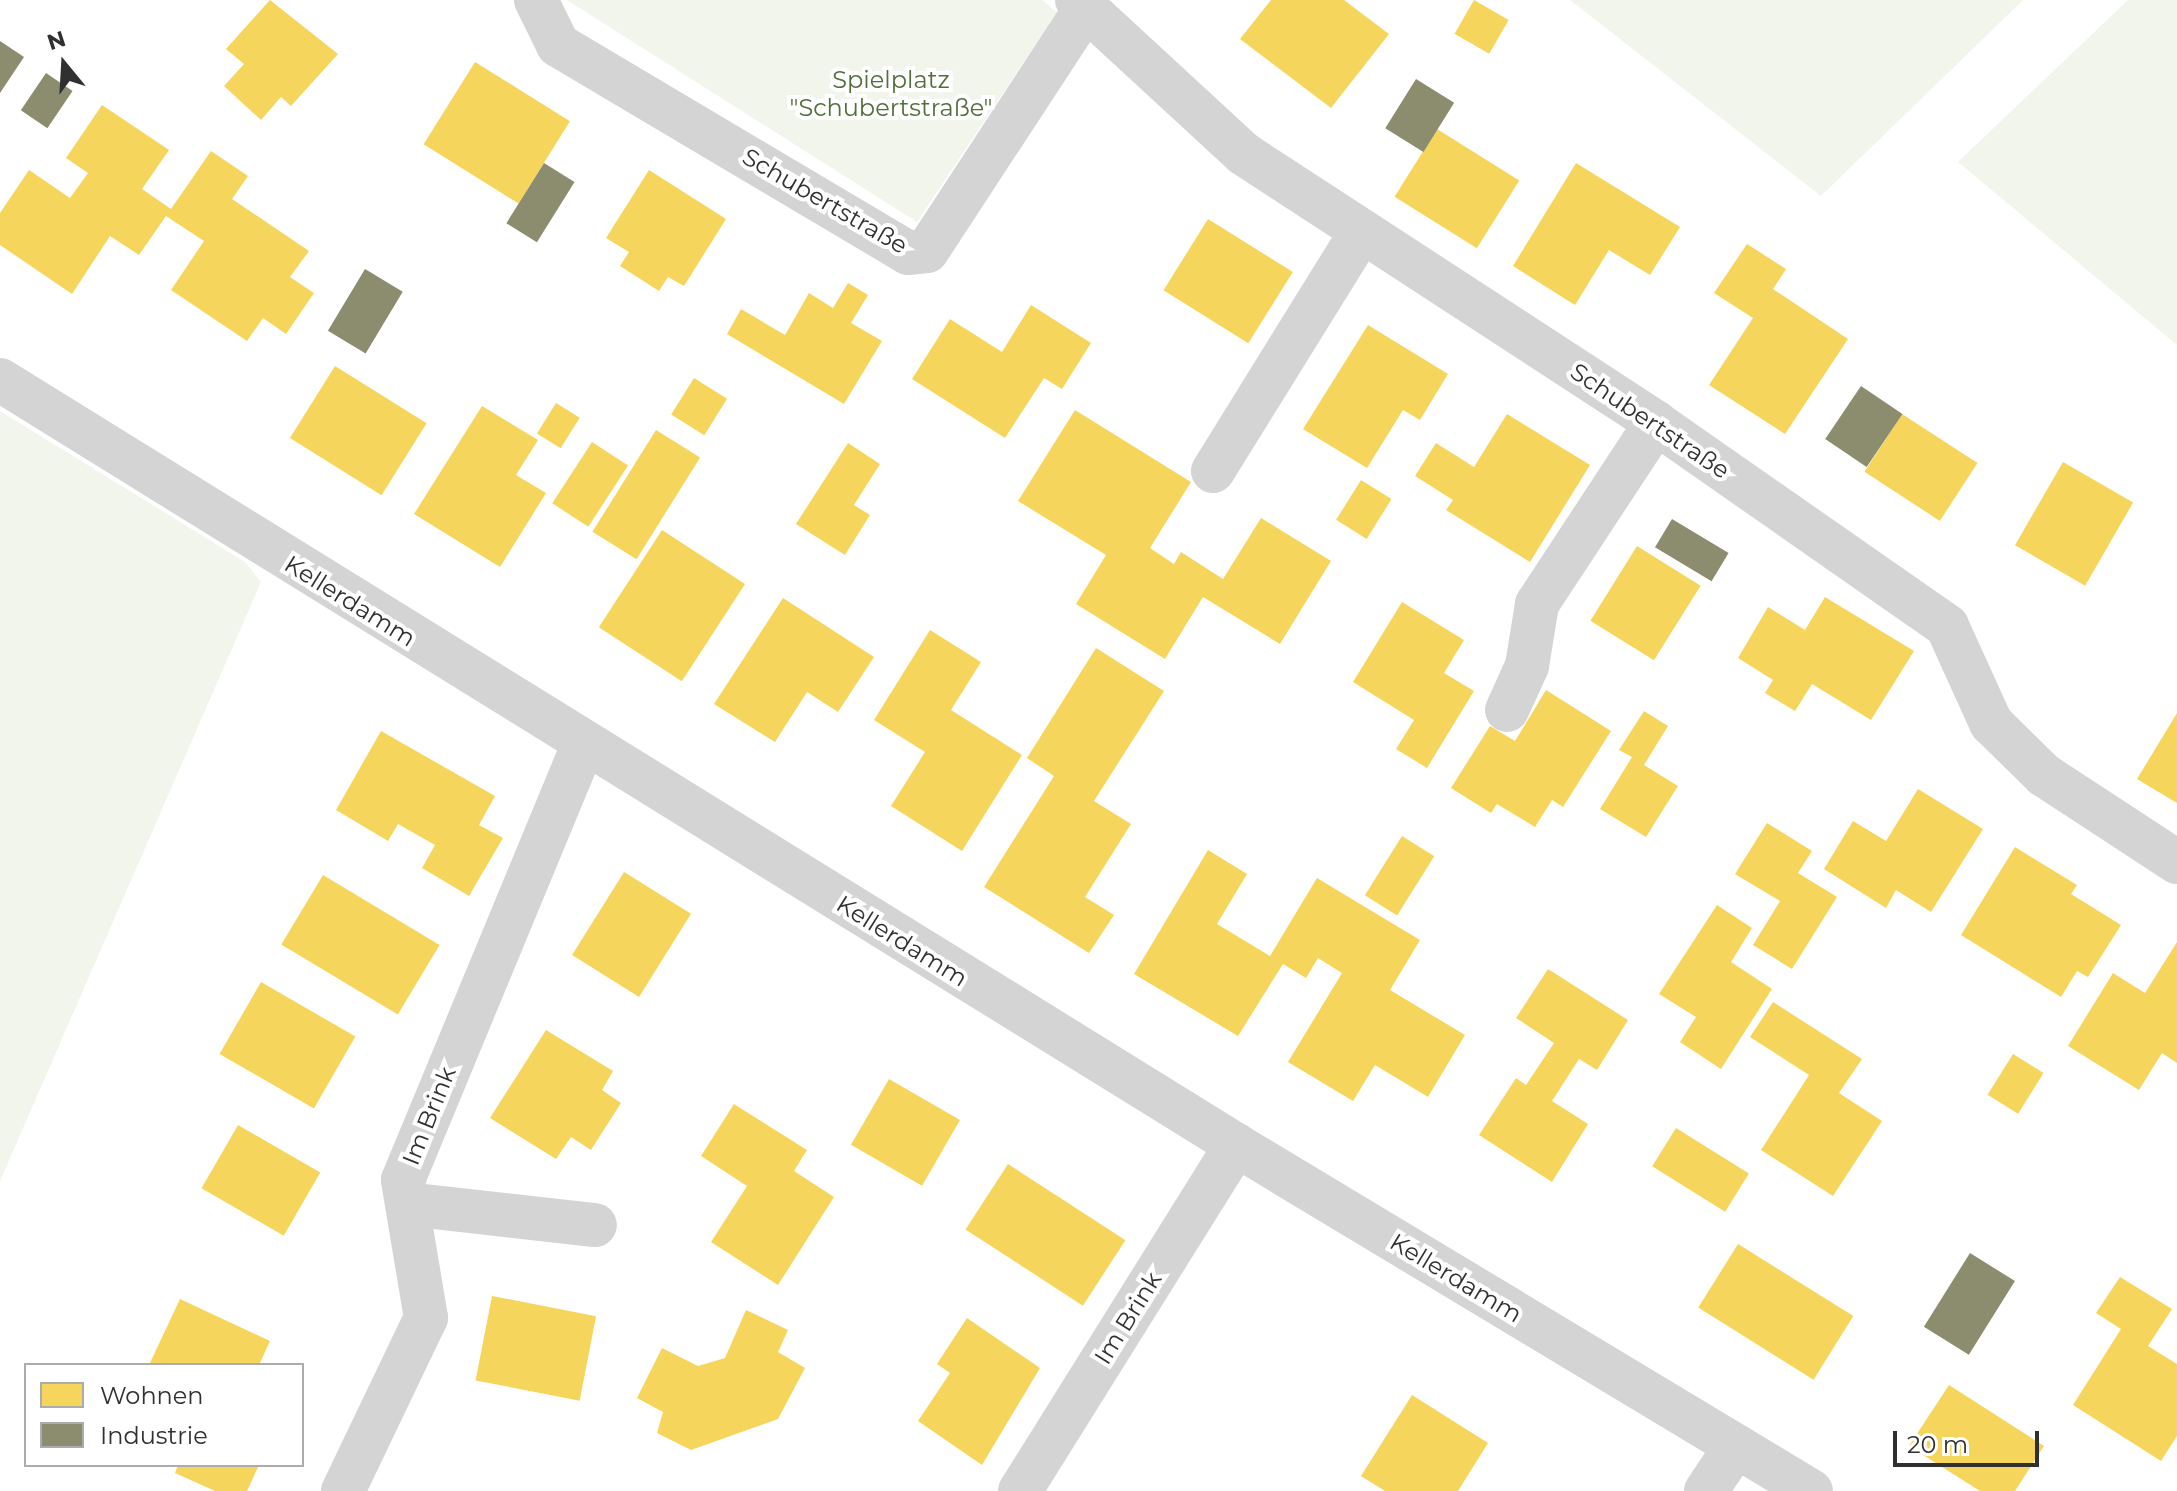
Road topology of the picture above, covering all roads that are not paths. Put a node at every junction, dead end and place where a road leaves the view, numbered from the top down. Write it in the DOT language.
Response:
graph roads {
  1 [pos="536,0"];
  2 [pos="1082,4"];
  3 [pos="1362,231"];
  4 [pos="0,380"];
  5 [pos="1656,423"];
  6 [pos="1213,471"];
  7 [pos="1507,710"];
  8 [pos="583,745"];
  9 [pos="2177,862"];
  10 [pos="1236,1145"];
  11 [pos="407,1204"];
  12 [pos="595,1225"];
  13 [pos="1736,1446"];
  14 [pos="343,1491"];
  15 [pos="1020,1491"];
  16 [pos="1706,1491"];
  17 [pos="1811,1491"];
  1 -- 2 [label="street, Schubertstraße"];
  2 -- 3 [label="street, Schubertstraße"];
  3 -- 5 [label="street, Schubertstraße"];
  3 -- 6 [label="street"];
  4 -- 8 [label="street, Kellerdamm"];
  5 -- 7 [label="street"];
  5 -- 9 [label="street, Schubertstraße"];
  8 -- 10 [label="street, Kellerdamm"];
  8 -- 11 [label="street, Im Brink"];
  10 -- 13 [label="street, Kellerdamm"];
  10 -- 15 [label="street, Im Brink"];
  11 -- 12 [label="street"];
  11 -- 14 [label="street, Im Brink"];
  13 -- 16 [label="street"];
  13 -- 17 [label="street, Kellerdamm"];
}
